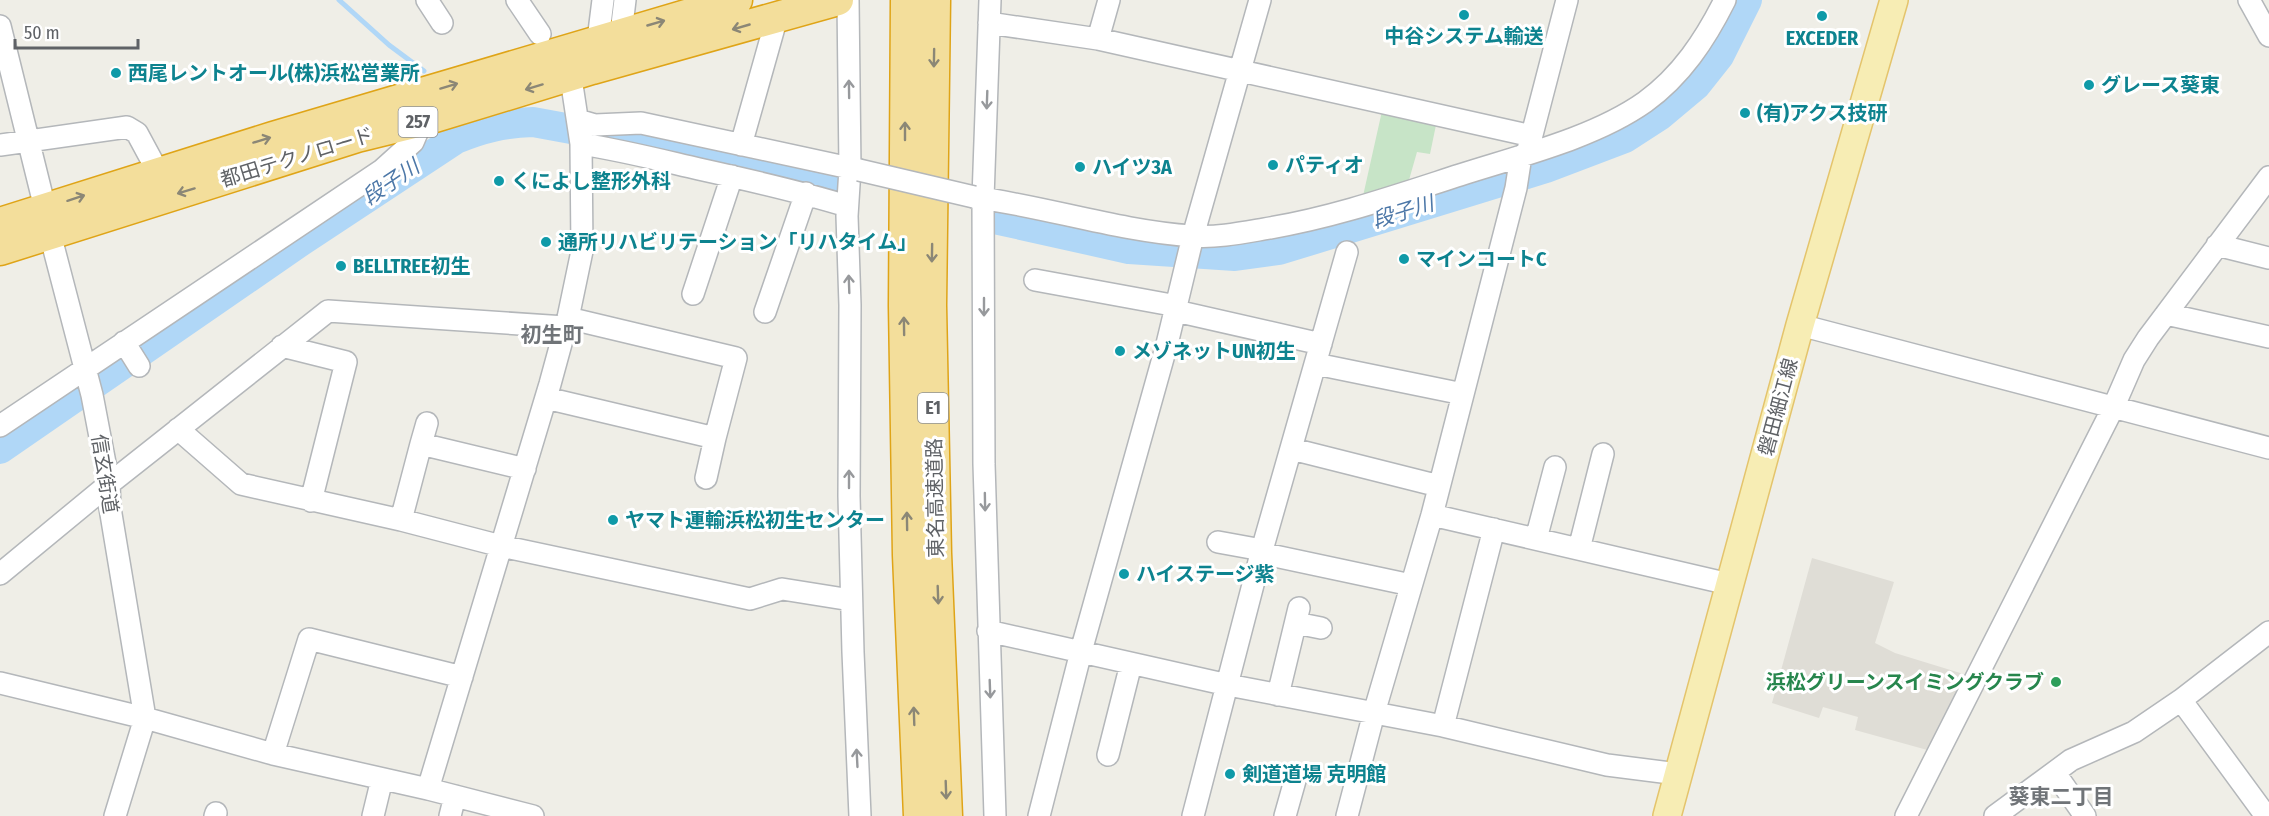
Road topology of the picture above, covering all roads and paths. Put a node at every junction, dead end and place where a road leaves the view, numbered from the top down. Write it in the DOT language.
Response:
graph roads {
  1 [pos="428,0"];
  2 [pos="517,0"];
  3 [pos="603,0"];
  4 [pos="625,0"];
  5 [pos="838,0"];
  6 [pos="848,0"];
  7 [pos="906,0"];
  8 [pos="935,0"];
  9 [pos="990,0"];
  10 [pos="1109,0"];
  11 [pos="1260,0"];
  12 [pos="1567,0"];
  13 [pos="1725,0"];
  14 [pos="1894,0"];
  15 [pos="2249,0"];
  16 [pos="721,2"];
  17 [pos="777,17"];
  18 [pos="442,23"];
  19 [pos="989,23"];
  20 [pos="0,26"];
  21 [pos="540,33"];
  22 [pos="2269,34"];
  23 [pos="610,37"];
  24 [pos="1098,39"];
  25 [pos="5,67"];
  26 [pos="1240,71"];
  27 [pos="574,75"];
  28 [pos="422,121"];
  29 [pos="580,134"];
  30 [pos="27,140"];
  31 [pos="0,145"];
  32 [pos="741,145"];
  33 [pos="1524,153"];
  34 [pos="158,172"];
  35 [pos="732,176"];
  36 [pos="2269,177"];
  37 [pos="850,186"];
  38 [pos="806,194"];
  39 [pos="981,208"];
  40 [pos="47,221"];
  41 [pos="0,223"];
  42 [pos="2217,245"];
  43 [pos="0,250"];
  44 [pos="1190,251"];
  45 [pos="1347,252"];
  46 [pos="2269,258"];
  47 [pos="1035,280"];
  48 [pos="693,294"];
  49 [pos="1177,308"];
  50 [pos="765,312"];
  51 [pos="2166,314"];
  52 [pos="567,322"];
  53 [pos="1800,325"];
  54 [pos="2269,337"];
  55 [pos="282,346"];
  56 [pos="1319,354"];
  57 [pos="87,380"];
  58 [pos="1463,394"];
  59 [pos="546,398"];
  60 [pos="2114,406"];
  61 [pos="427,423"];
  62 [pos="0,426"];
  63 [pos="178,429"];
  64 [pos="715,438"];
  65 [pos="422,444"];
  66 [pos="2269,448"];
  67 [pos="1292,449"];
  68 [pos="1603,454"];
  69 [pos="1556,467"];
  70 [pos="525,469"];
  71 [pos="706,478"];
  72 [pos="109,484"];
  73 [pos="1439,486"];
  74 [pos="311,501"];
  75 [pos="1432,515"];
  76 [pos="401,520"];
  77 [pos="1494,529"];
  78 [pos="1536,539"];
  79 [pos="1218,542"];
  80 [pos="501,546"];
  81 [pos="1579,549"];
  82 [pos="1262,552"];
  83 [pos="0,574"];
  84 [pos="1729,584"];
  85 [pos="1411,585"];
  86 [pos="851,600"];
  87 [pos="1321,628"];
  88 [pos="988,631"];
  89 [pos="2269,632"];
  90 [pos="1082,652"];
  91 [pos="1131,664"];
  92 [pos="462,677"];
  93 [pos="0,682"];
  94 [pos="1228,685"];
  95 [pos="1278,695"];
  96 [pos="2181,699"];
  97 [pos="1374,713"];
  98 [pos="145,718"];
  99 [pos="1443,726"];
  100 [pos="273,754"];
  101 [pos="1108,754"];
  102 [pos="2055,773"];
  103 [pos="1678,774"];
  104 [pos="1296,777"];
  105 [pos="382,779"];
  106 [pos="428,789"];
  107 [pos="453,806"];
  108 [pos="115,816"];
  109 [pos="373,816"];
  110 [pos="533,816"];
  111 [pos="860,816"];
  112 [pos="919,816"];
  113 [pos="947,816"];
  114 [pos="995,816"];
  115 [pos="1039,816"];
  116 [pos="1193,816"];
  117 [pos="1285,816"];
  118 [pos="1347,816"];
  119 [pos="1667,816"];
  120 [pos="1905,816"];
  121 [pos="1995,816"];
  122 [pos="2085,816"];
  123 [pos="2266,816"];
  1 -- 18 [label="street"];
  2 -- 21 [label="street"];
  3 -- 23 [label="street"];
  4 -- 23 [label="street"];
  5 -- 17 [label="highway, 都田テクノロード / 257"];
  37 -- 6 [label="street, one-way"];
  112 -- 7 [label="highway, 東名高速道路 / E1, one-way"];
  8 -- 113 [label="highway, 東名高速道路 / E1, one-way"];
  9 -- 19 [label="street"];
  10 -- 24 [label="street"];
  11 -- 26 [label="street"];
  12 -- 33 [label="street"];
  13 -- 33 [label="street"];
  14 -- 53 [label="main road, 磐田細江線"];
  15 -- 22 [label="street"];
  23 -- 16 [label="highway, 都田テクノロード / 257, one-way"];
  17 -- 27 [label="highway, 都田テクノロード / 257, one-way"];
  17 -- 32 [label="street"];
  19 -- 24 [label="street"];
  19 -- 39 [label="street, one-way"];
  20 -- 25 [label="street, 信玄街道"];
  23 -- 27 [label="street"];
  34 -- 23 [label="highway, 都田テクノロード / 257, one-way"];
  24 -- 26 [label="street"];
  25 -- 30 [label="street, 信玄街道"];
  26 -- 33 [label="street"];
  26 -- 44 [label="street"];
  27 -- 28 [label="highway, 都田テクノロード / 257, one-way"];
  27 -- 29 [label="street"];
  28 -- 40 [label="highway, 都田テクノロード / 257, one-way"];
  28 -- 57 [label="street"];
  29 -- 32 [label="street"];
  29 -- 35 [label="street"];
  29 -- 52 [label="street"];
  30 -- 31 [label="street"];
  30 -- 34 [label="street"];
  30 -- 40 [label="street, 信玄街道"];
  32 -- 37 [label="street"];
  33 -- 44 [label="street"];
  33 -- 58 [label="street"];
  40 -- 34 [label="highway, 都田テクノロード / 257, one-way"];
  35 -- 38 [label="street"];
  35 -- 48 [label="street"];
  36 -- 42 [label="street"];
  37 -- 38 [label="street"];
  37 -- 39 [label="street, bridge"];
  86 -- 37 [label="street, one-way"];
  38 -- 50 [label="street"];
  39 -- 44 [label="street"];
  39 -- 88 [label="street, one-way"];
  40 -- 41 [label="highway, 都田テクノロード / 257"];
  40 -- 43 [label="highway, 都田テクノロード / 257"];
  40 -- 57 [label="street, 信玄街道"];
  42 -- 46 [label="street"];
  42 -- 51 [label="street"];
  44 -- 49 [label="street"];
  45 -- 56 [label="street"];
  47 -- 49 [label="street"];
  49 -- 56 [label="street"];
  49 -- 90 [label="street"];
  51 -- 54 [label="street"];
  51 -- 60 [label="street"];
  52 -- 55 [label="street"];
  52 -- 59 [label="street"];
  52 -- 64 [label="street"];
  53 -- 60 [label="street"];
  53 -- 84 [label="main road, 磐田細江線"];
  55 -- 63 [label="street"];
  55 -- 74 [label="street"];
  56 -- 58 [label="street"];
  56 -- 67 [label="street"];
  57 -- 62 [label="street"];
  57 -- 72 [label="street, 信玄街道"];
  58 -- 73 [label="street"];
  59 -- 64 [label="street"];
  59 -- 70 [label="street"];
  60 -- 66 [label="street"];
  60 -- 120 [label="street"];
  61 -- 65 [label="street"];
  63 -- 72 [label="street"];
  63 -- 74 [label="street"];
  64 -- 71 [label="street"];
  65 -- 70 [label="street"];
  65 -- 76 [label="street"];
  67 -- 73 [label="street"];
  67 -- 82 [label="street"];
  68 -- 81 [label="street"];
  69 -- 78 [label="street"];
  70 -- 80 [label="street"];
  72 -- 83 [label="street"];
  72 -- 98 [label="street, 信玄街道"];
  73 -- 75 [label="street"];
  74 -- 76 [label="street"];
  75 -- 77 [label="street"];
  75 -- 85 [label="street"];
  76 -- 80 [label="street"];
  77 -- 78 [label="street"];
  77 -- 99 [label="street"];
  78 -- 81 [label="street"];
  79 -- 82 [label="street"];
  80 -- 86 [label="street"];
  80 -- 92 [label="street"];
  81 -- 84 [label="street"];
  82 -- 85 [label="street"];
  82 -- 94 [label="street"];
  84 -- 103 [label="main road, 磐田細江線"];
  85 -- 97 [label="street"];
  111 -- 86 [label="street, one-way"];
  87 -- 95 [label="street"];
  88 -- 90 [label="street"];
  88 -- 114 [label="street, one-way"];
  89 -- 96 [label="street"];
  90 -- 91 [label="street"];
  90 -- 115 [label="street"];
  91 -- 94 [label="street"];
  91 -- 101 [label="street"];
  92 -- 100 [label="street"];
  92 -- 106 [label="street"];
  93 -- 98 [label="street"];
  94 -- 95 [label="street"];
  94 -- 116 [label="street"];
  95 -- 97 [label="street"];
  96 -- 102 [label="street"];
  96 -- 123 [label="street"];
  97 -- 99 [label="street"];
  97 -- 118 [label="street"];
  98 -- 100 [label="street"];
  98 -- 108 [label="street"];
  99 -- 103 [label="street"];
  100 -- 105 [label="street"];
  102 -- 121 [label="street"];
  102 -- 122 [label="street"];
  103 -- 119 [label="main road, 磐田細江線"];
  104 -- 117 [label="street"];
  105 -- 106 [label="street"];
  105 -- 109 [label="street"];
  106 -- 107 [label="street"];
  107 -- 110 [label="street"];
}
